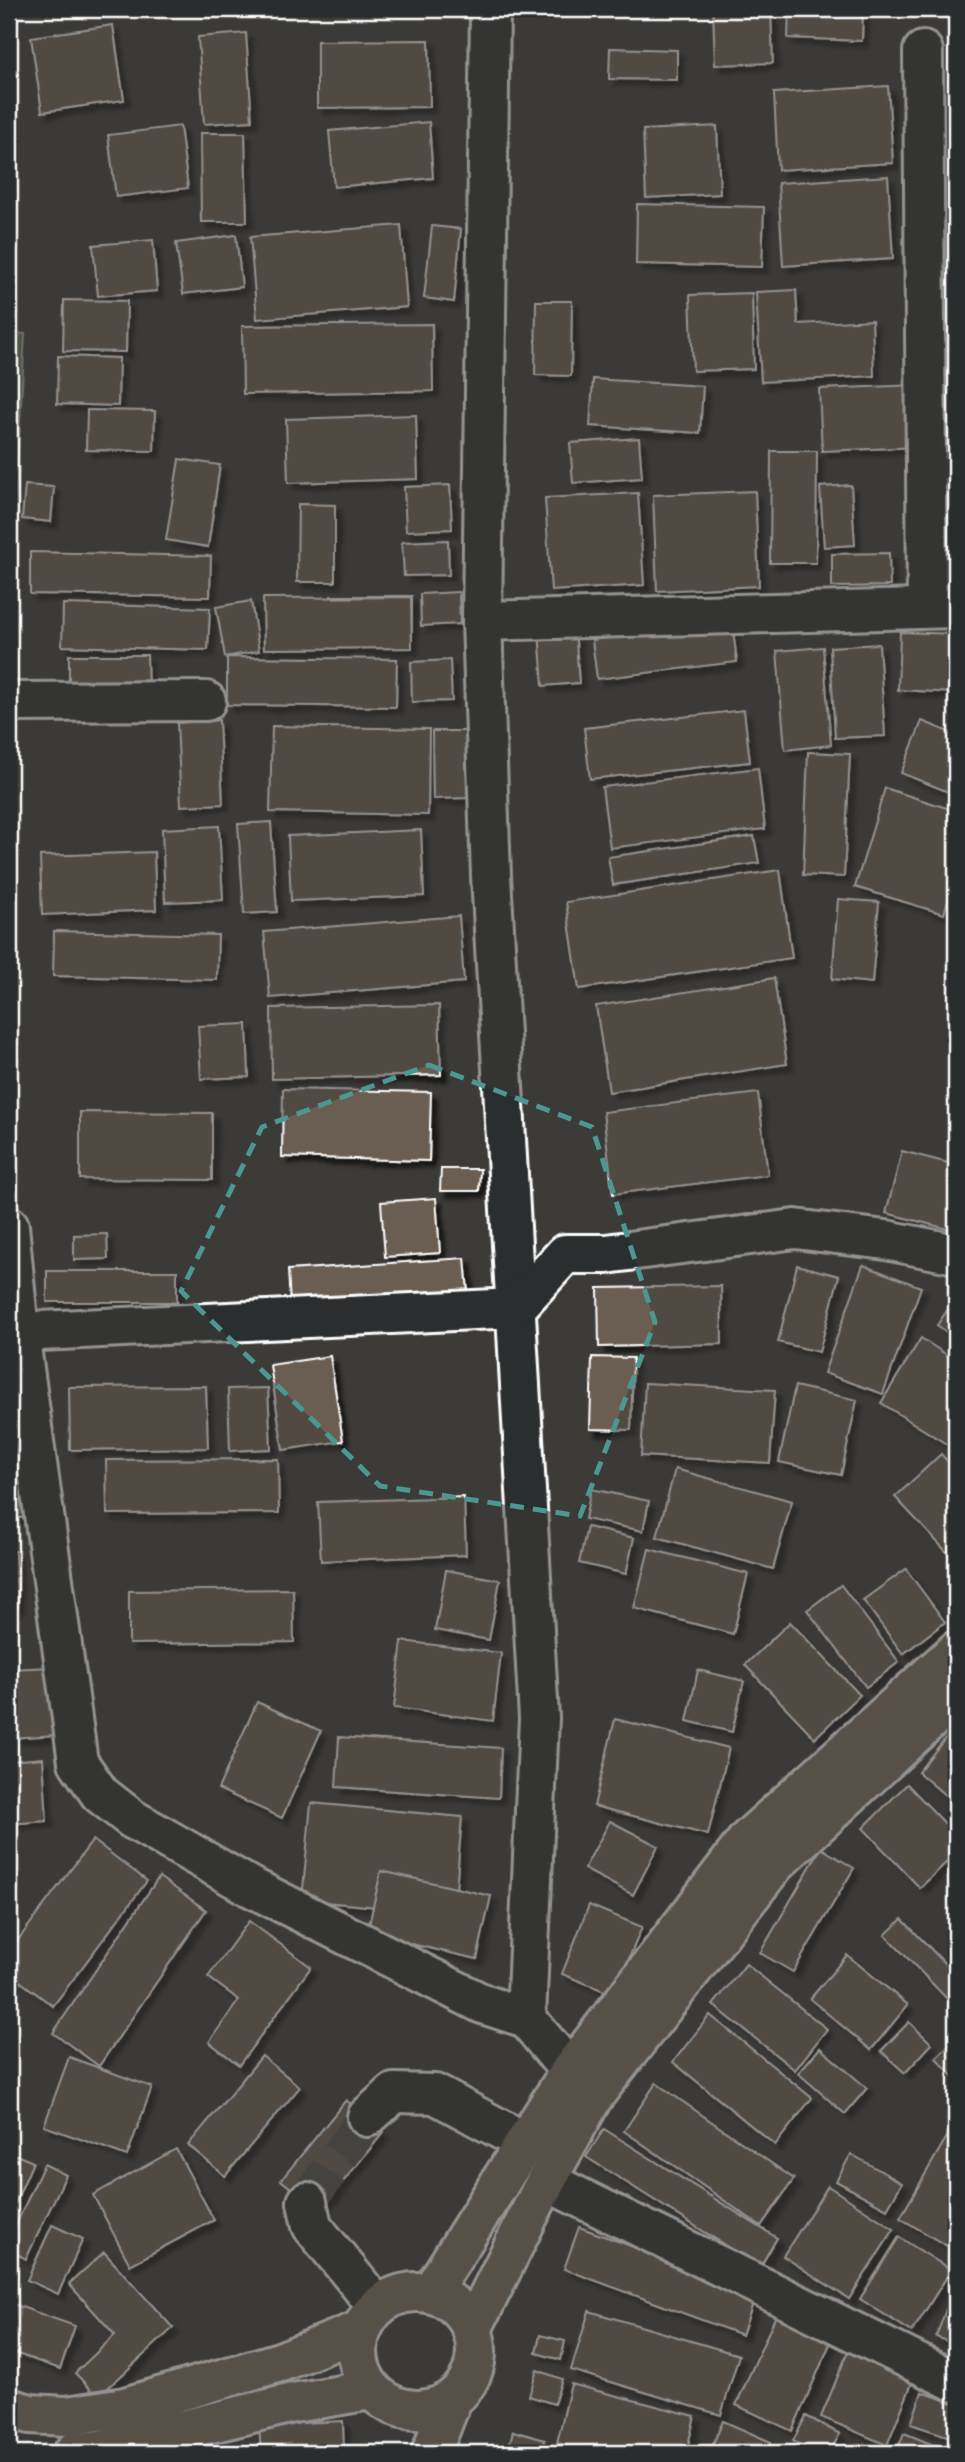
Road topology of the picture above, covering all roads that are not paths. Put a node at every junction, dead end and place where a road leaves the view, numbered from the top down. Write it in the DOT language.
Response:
graph roads {
  1 [pos="490,9"];
  2 [pos="923,51"];
  3 [pos="941,607"];
  4 [pos="482,621"];
  5 [pos="206,701"];
  6 [pos="9,702"];
  7 [pos="9,1226"];
  8 [pos="956,1254"];
  9 [pos="516,1308"];
  10 [pos="19,1332"];
  11 [pos="956,1651"];
  12 [pos="956,1696"];
  13 [pos="526,2018"];
  14 [pos="570,2071"];
  15 [pos="367,2117"];
  16 [pos="526,2143"];
  17 [pos="546,2181"];
  18 [pos="307,2202"];
  19 [pos="431,2292"];
  20 [pos="369,2318"];
  21 [pos="473,2327"];
  22 [pos="956,2382"];
  23 [pos="371,2390"];
  24 [pos="451,2402"];
  25 [pos="9,2408"];
  26 [pos="73,2453"];
  27 [pos="431,2453"];
  1 -- 4 [label="street"];
  2 -- 3 [label="street"];
  3 -- 4 [label="street"];
  4 -- 9 [label="street"];
  5 -- 6 [label="street"];
  7 -- 10 [label="street"];
  8 -- 9 [label="street"];
  9 -- 10 [label="street"];
  9 -- 13 [label="street"];
  10 -- 13 [label="street"];
  11 -- 14 [label="main road"];
  12 -- 17 [label="main road"];
  13 -- 14 [label="street"];
  14 -- 16 [label="main road"];
  15 -- 16 [label="street"];
  16 -- 19 [label="main road"];
  17 -- 21 [label="main road"];
  17 -- 22 [label="street"];
  18 -- 20 [label="street"];
  19 -- 20 [label="main road"];
  19 -- 21 [label="main road"];
  20 -- 23 [label="main road"];
  20 -- 25 [label="main road"];
  21 -- 24 [label="main road"];
  23 -- 24 [label="main road"];
  23 -- 26 [label="main road"];
  24 -- 27 [label="main road"];
}
